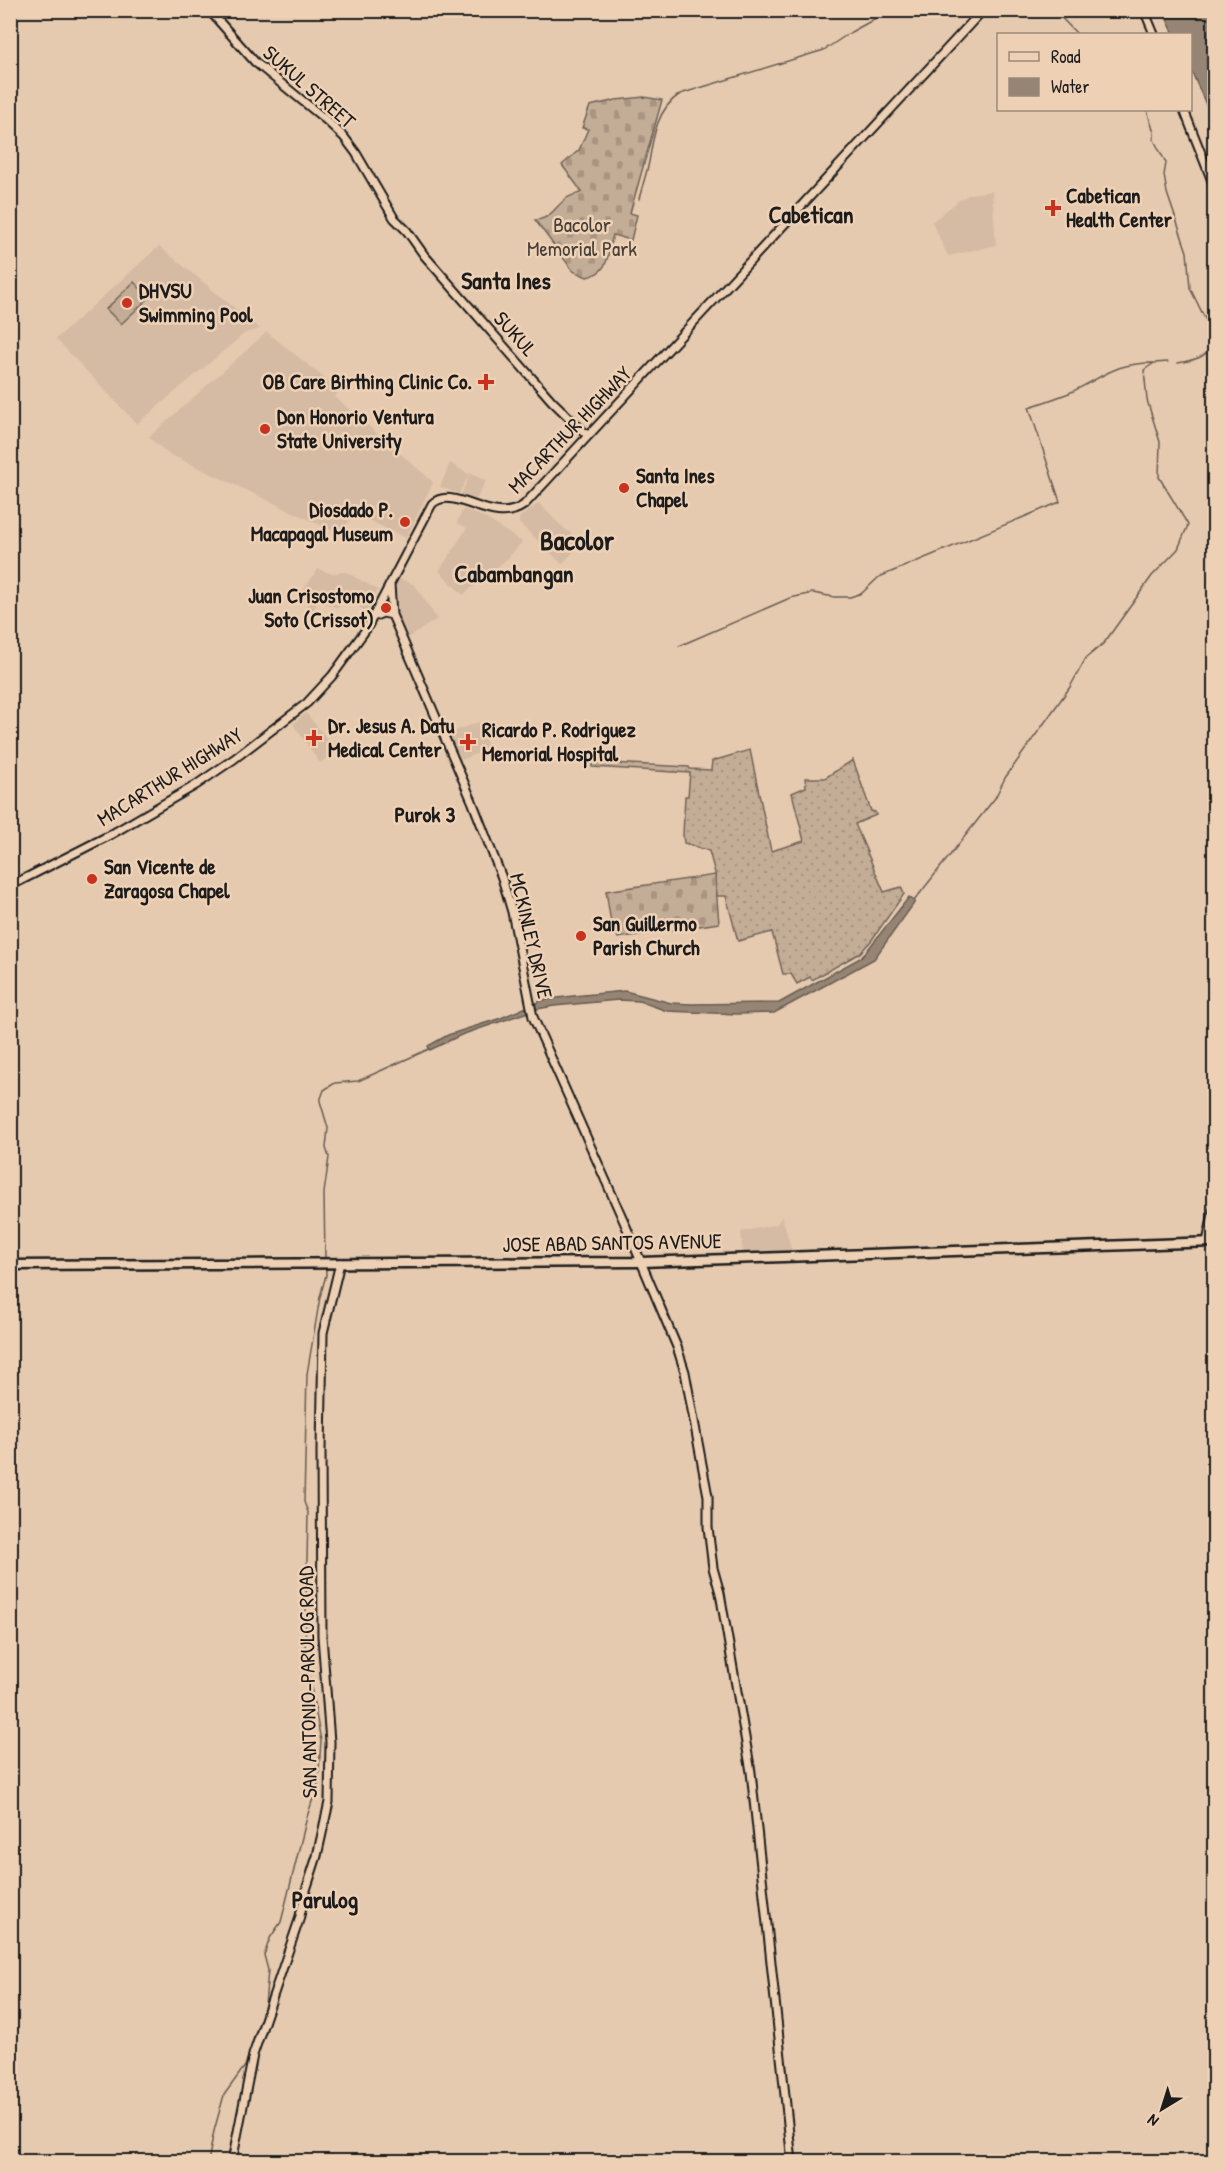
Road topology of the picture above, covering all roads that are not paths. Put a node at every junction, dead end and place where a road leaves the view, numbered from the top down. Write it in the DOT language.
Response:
graph roads {
  1 [pos="209,10"];
  2 [pos="983,10"];
  3 [pos="1144,10"];
  4 [pos="1154,33"];
  5 [pos="1184,111"];
  6 [pos="1215,186"];
  7 [pos="399,223"];
  8 [pos="588,436"];
  9 [pos="390,584"];
  10 [pos="392,615"];
  11 [pos="373,617"];
  12 [pos="10,886"];
  13 [pos="1215,1209"];
  14 [pos="1211,1242"];
  15 [pos="641,1262"];
  16 [pos="333,1264"];
  17 [pos="10,1265"];
  18 [pos="231,2162"];
  19 [pos="792,2162"];
  1 -- 7 [label="street, SUKUL STREET"];
  2 -- 8 [label="street, MACARTHUR HIGHWAY"];
  3 -- 4 [label="street"];
  5 -- 6 [label="street"];
  7 -- 8 [label="street, SUKUL"];
  8 -- 9 [label="street, MACARTHUR HIGHWAY"];
  9 -- 10 [label="street, MCKINLEY DRIVE"];
  9 -- 11 [label="street, MACARTHUR HIGHWAY"];
  10 -- 11 [label="street"];
  10 -- 15 [label="street, MCKINLEY DRIVE"];
  11 -- 12 [label="street, MACARTHUR HIGHWAY"];
  13 -- 14 [label="street"];
  14 -- 15 [label="highway, JOSE ABAD SANTOS AVENUE"];
  15 -- 16 [label="highway, JOSE ABAD SANTOS AVENUE"];
  15 -- 19 [label="street, MCKINLEY DRIVE"];
  16 -- 17 [label="highway, JOSE ABAD SANTOS AVENUE"];
  16 -- 18 [label="street, SAN ANTONIO-PARULOG ROAD"];
}
